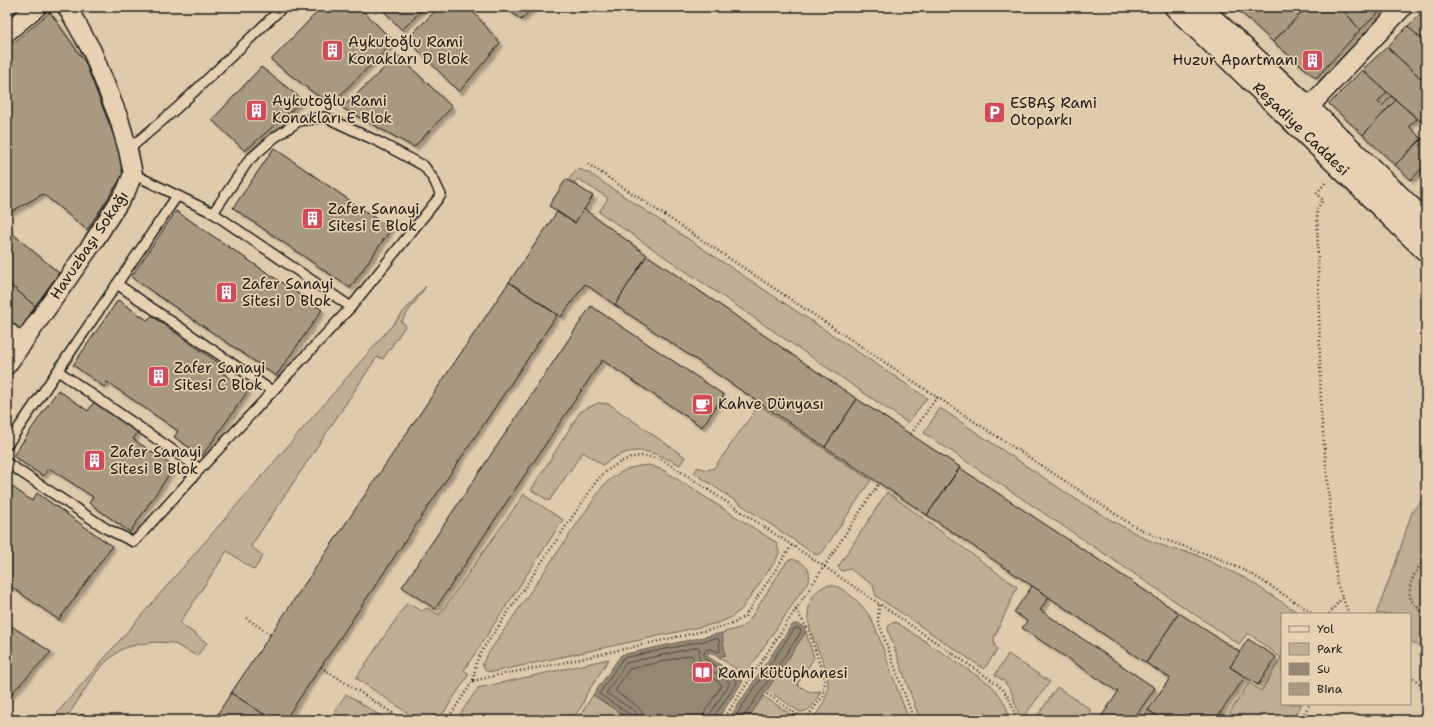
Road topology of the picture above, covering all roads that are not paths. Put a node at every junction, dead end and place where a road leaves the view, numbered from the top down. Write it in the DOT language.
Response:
graph roads {
  1 [pos="37,7"];
  2 [pos="283,7"];
  3 [pos="1176,7"];
  4 [pos="1199,7"];
  5 [pos="1403,7"];
  6 [pos="72,9"];
  7 [pos="7,32"];
  8 [pos="1308,108"];
  9 [pos="128,150"];
  10 [pos="133,174"];
  11 [pos="176,196"];
  12 [pos="213,213"];
  13 [pos="1426,223"];
  14 [pos="1426,250"];
  15 [pos="117,284"];
  16 [pos="351,307"];
  17 [pos="7,331"];
  18 [pos="22,344"];
  19 [pos="7,365"];
  20 [pos="58,371"];
  21 [pos="272,391"];
  22 [pos="7,445"];
  23 [pos="7,463"];
  24 [pos="200,469"];
  1 -- 7 [label="street"];
  2 -- 9 [label="lane"];
  3 -- 14 [label="main road, Reşadiye Caddesi"];
  4 -- 8 [label="main road, Reşadiye Caddesi"];
  5 -- 8 [label="street"];
  6 -- 9 [label="street, Havuzbaşı Sokağı"];
  8 -- 13 [label="main road, Reşadiye Caddesi"];
  9 -- 10 [label="street, Havuzbaşı Sokağı"];
  10 -- 11 [label="lane"];
  10 -- 18 [label="street, Havuzbaşı Sokağı"];
  11 -- 12 [label="lane"];
  11 -- 15 [label="lane"];
  12 -- 16 [label="lane"];
  12 -- 16 [label="lane"];
  15 -- 20 [label="lane"];
  15 -- 21 [label="lane"];
  16 -- 21 [label="lane"];
  17 -- 18 [label="street"];
  18 -- 19 [label="street, Havuzbaşı Sokağı"];
  20 -- 22 [label="lane"];
  20 -- 24 [label="lane"];
  21 -- 24 [label="lane"];
  23 -- 24 [label="lane"];
}
